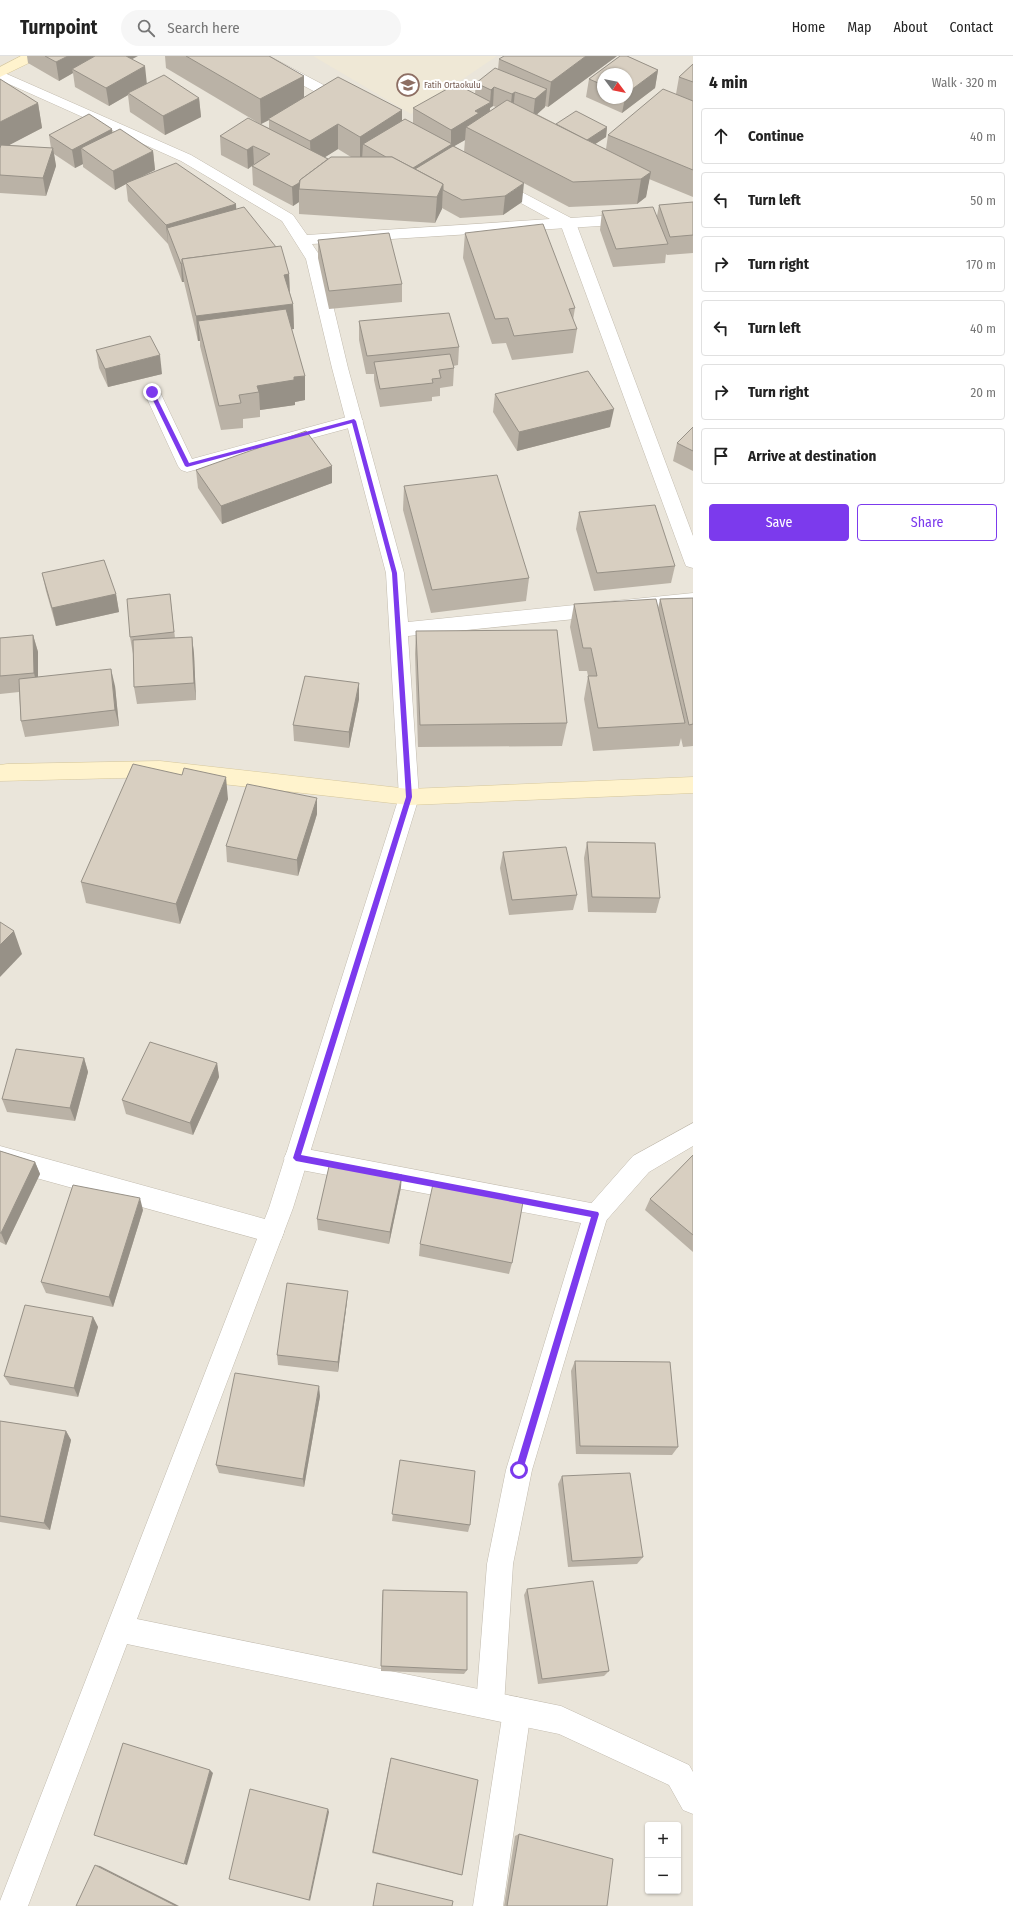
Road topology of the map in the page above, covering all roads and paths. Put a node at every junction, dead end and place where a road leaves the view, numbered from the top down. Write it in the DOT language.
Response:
graph roads {
  1 [pos="32,56"];
  2 [pos="258,56"];
  3 [pos="0,74"];
  4 [pos="360,110"];
  5 [pos="485,177"];
  6 [pos="646,218"];
  7 [pos="568,223"];
  8 [pos="302,240"];
  9 [pos="152,392"];
  10 [pos="354,421"];
  11 [pos="693,561"];
  12 [pos="693,600"];
  13 [pos="398,630"];
  14 [pos="0,774"];
  15 [pos="693,785"];
  16 [pos="409,797"];
  17 [pos="693,1134"];
  18 [pos="0,1157"];
  19 [pos="296,1158"];
  20 [pos="596,1214"];
  21 [pos="272,1232"];
  22 [pos="119,1629"];
  23 [pos="503,1708"];
  24 [pos="693,1800"];
  25 [pos="13,1906"];
  26 [pos="488,1906"];
  1 -- 3 [label="street"];
  2 -- 4 [label="street"];
  3 -- 8 [label="street"];
  5 -- 7 [label="street"];
  6 -- 7 [label="street"];
  7 -- 8 [label="street"];
  7 -- 11 [label="street"];
  8 -- 10 [label="street"];
  9 -- 10 [label="street"];
  10 -- 13 [label="street"];
  12 -- 13 [label="street"];
  13 -- 16 [label="street"];
  14 -- 16 [label="street"];
  15 -- 16 [label="street"];
  16 -- 19 [label="street"];
  17 -- 20 [label="street"];
  18 -- 21 [label="street"];
  19 -- 20 [label="street"];
  19 -- 21 [label="street"];
  20 -- 23 [label="street"];
  21 -- 22 [label="street"];
  22 -- 23 [label="street"];
  22 -- 25 [label="street"];
  23 -- 24 [label="street"];
  23 -- 26 [label="street"];
}
